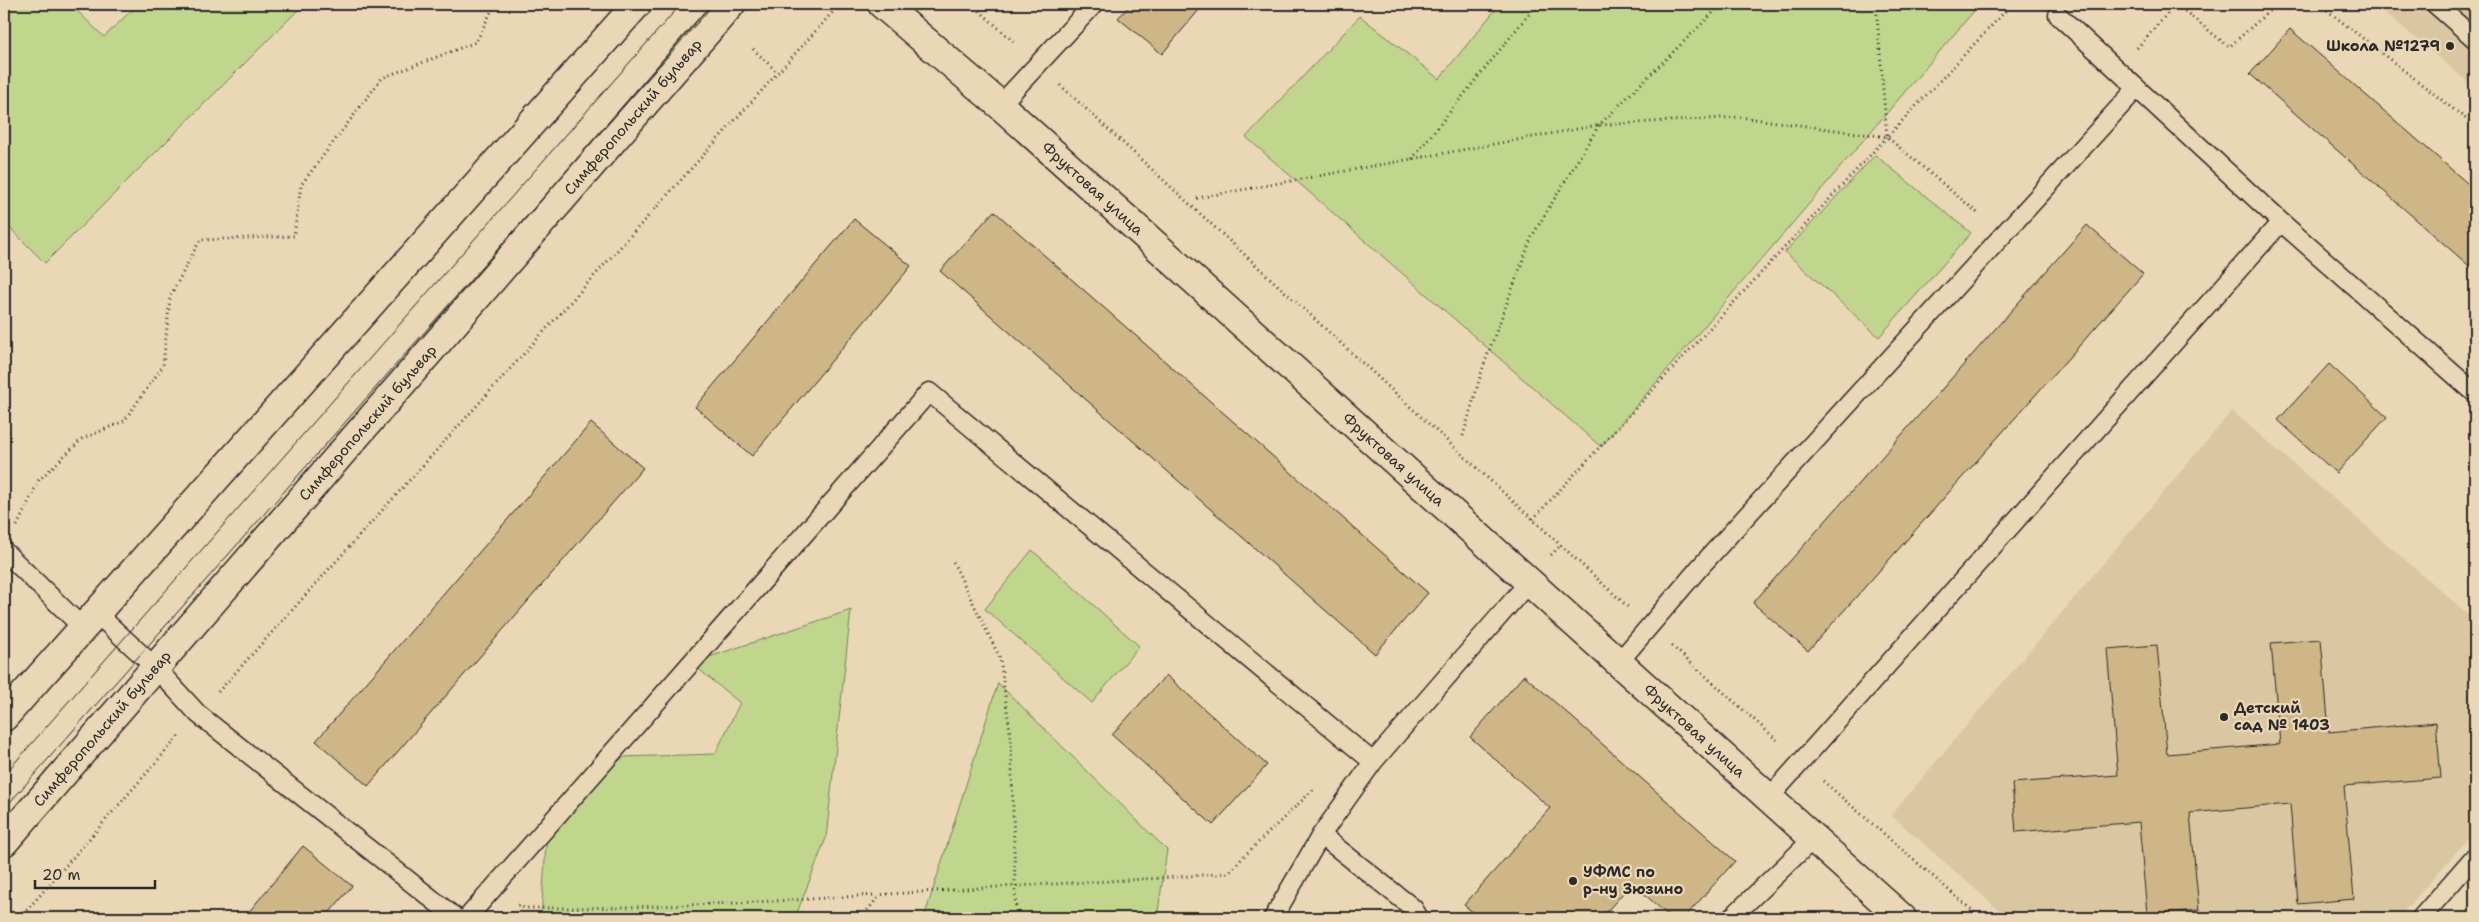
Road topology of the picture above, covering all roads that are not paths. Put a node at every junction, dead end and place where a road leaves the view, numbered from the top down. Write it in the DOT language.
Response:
graph roads {
  1 [pos="637,4"];
  2 [pos="731,4"];
  3 [pos="882,4"];
  4 [pos="1094,4"];
  5 [pos="2435,4"];
  6 [pos="2058,15"];
  7 [pos="2475,38"];
  8 [pos="2136,89"];
  9 [pos="1000,105"];
  10 [pos="2281,222"];
  11 [pos="2475,393"];
  12 [pos="4,551"];
  13 [pos="1528,582"];
  14 [pos="90,621"];
  15 [pos="1618,663"];
  16 [pos="156,668"];
  17 [pos="4,717"];
  18 [pos="1373,762"];
  19 [pos="1769,798"];
  20 [pos="1321,835"];
  21 [pos="1814,839"];
  22 [pos="4,842"];
  23 [pos="2475,856"];
  24 [pos="456,918"];
  25 [pos="467,918"];
  26 [pos="1273,918"];
  27 [pos="1419,918"];
  28 [pos="1732,918"];
  29 [pos="1902,918"];
  30 [pos="2421,918"];
  1 -- 14 [label="main road"];
  2 -- 16 [label="main road, Симферопольский бульвар"];
  3 -- 9 [label="main road, Фруктовая улица"];
  4 -- 9 [label="lane"];
  5 -- 7 [label="lane"];
  6 -- 8 [label="lane"];
  8 -- 10 [label="lane"];
  8 -- 15 [label="lane"];
  9 -- 13 [label="main road, Фруктовая улица"];
  10 -- 11 [label="lane"];
  10 -- 19 [label="lane"];
  12 -- 14 [label="lane"];
  13 -- 15 [label="main road, Фруктовая улица"];
  13 -- 18 [label="lane"];
  14 -- 16 [label="lane"];
  14 -- 17 [label="main road"];
  15 -- 19 [label="main road, Фруктовая улица"];
  16 -- 22 [label="main road, Симферопольский бульвар"];
  16 -- 24 [label="lane"];
  18 -- 20 [label="lane"];
  18 -- 25 [label="lane"];
  19 -- 21 [label="main road, Фруктовая улица"];
  20 -- 26 [label="lane"];
  20 -- 27 [label="lane"];
  21 -- 28 [label="lane"];
  21 -- 29 [label="main road, Фруктовая улица"];
  23 -- 30 [label="lane"];
}
